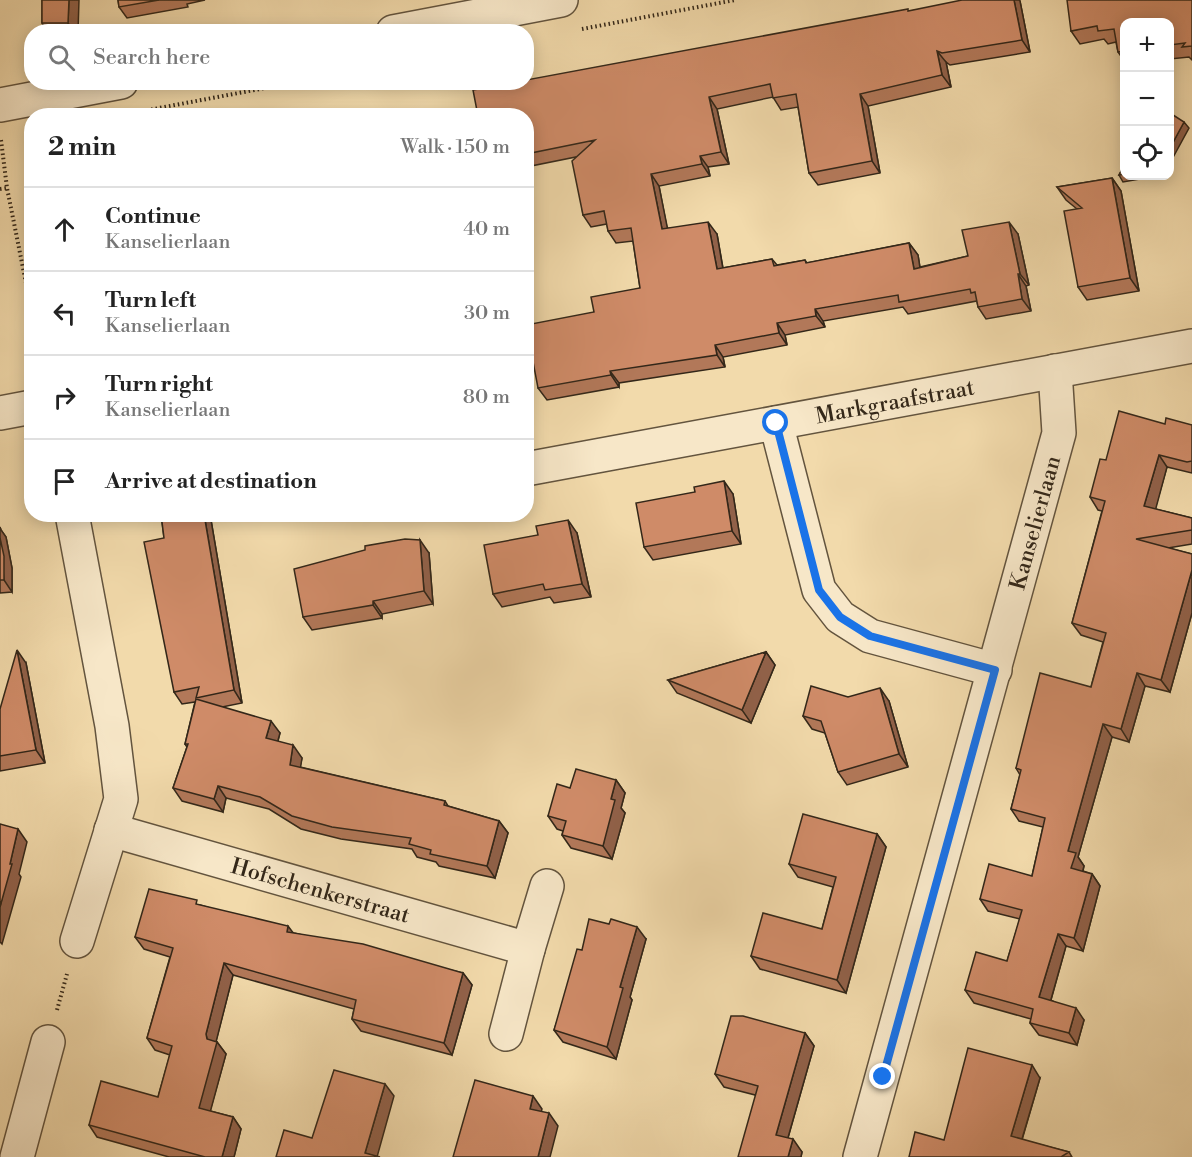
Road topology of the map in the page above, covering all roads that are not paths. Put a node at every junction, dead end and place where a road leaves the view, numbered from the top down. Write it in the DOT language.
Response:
graph roads {
  1 [pos="561,0"];
  2 [pos="435,24"];
  3 [pos="79,90"];
  4 [pos="0,105"];
  5 [pos="1192,346"];
  6 [pos="1055,371"];
  7 [pos="24,408"];
  8 [pos="0,413"];
  9 [pos="776,423"];
  10 [pos="534,468"];
  11 [pos="74,522"];
  12 [pos="995,670"];
  13 [pos="111,830"];
  14 [pos="547,885"];
  15 [pos="77,941"];
  16 [pos="528,949"];
  17 [pos="506,1034"];
  18 [pos="48,1042"];
  19 [pos="17,1157"];
  20 [pos="860,1157"];
  1 -- 2 [label="street"];
  3 -- 4 [label="street"];
  5 -- 6 [label="street, Markgraafstraat"];
  6 -- 9 [label="street, Markgraafstraat"];
  6 -- 12 [label="street, Kanselierlaan"];
  7 -- 8 [label="street"];
  9 -- 10 [label="street, Markgraafstraat"];
  9 -- 12 [label="street"];
  11 -- 13 [label="street"];
  12 -- 20 [label="street, Kanselierlaan"];
  13 -- 15 [label="street"];
  13 -- 16 [label="street, Hofschenkerstraat"];
  14 -- 16 [label="street"];
  16 -- 17 [label="street"];
  18 -- 19 [label="street"];
}
